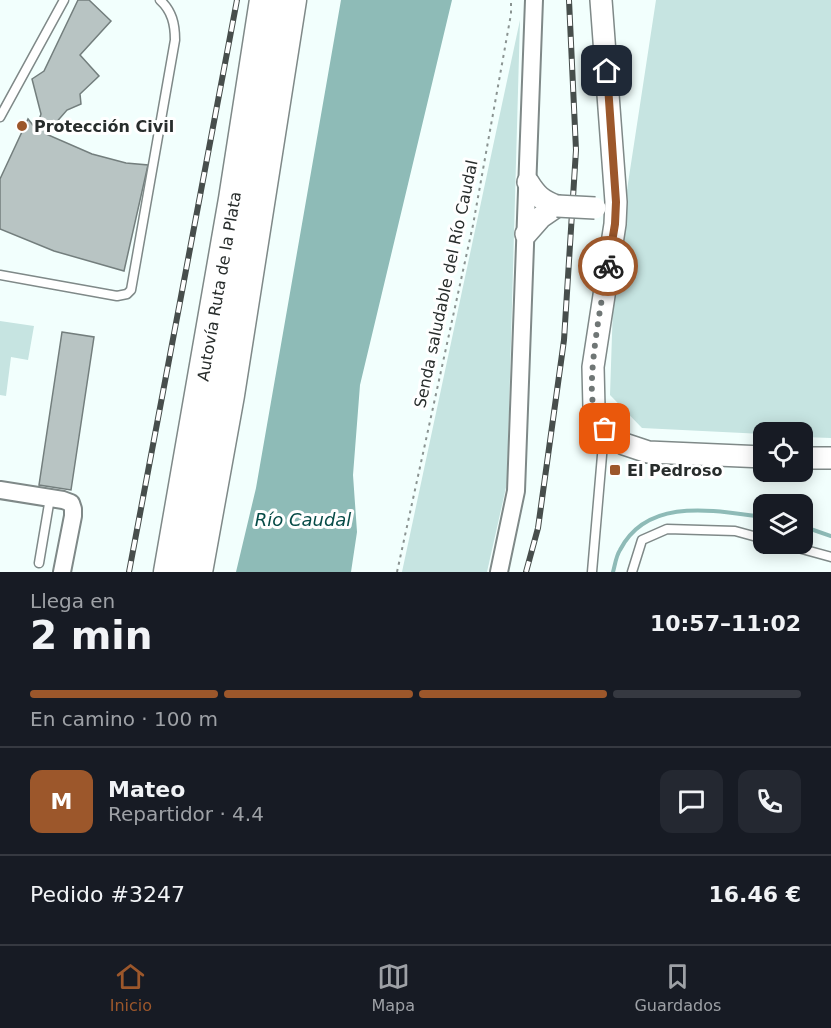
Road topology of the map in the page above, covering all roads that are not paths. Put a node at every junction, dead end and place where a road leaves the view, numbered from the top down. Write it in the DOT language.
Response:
graph roads {
  1 [pos="64,0"];
  2 [pos="160,0"];
  3 [pos="265,0"];
  4 [pos="291,0"];
  5 [pos="534,0"];
  6 [pos="601,0"];
  7 [pos="0,117"];
  8 [pos="528,182"];
  9 [pos="616,202"];
  10 [pos="557,206"];
  11 [pos="596,208"];
  12 [pos="615,224"];
  13 [pos="526,234"];
  14 [pos="0,275"];
  15 [pos="605,429"];
  16 [pos="753,457"];
  17 [pos="813,458"];
  18 [pos="831,458"];
  19 [pos="0,490"];
  20 [pos="50,498"];
  21 [pos="753,536"];
  22 [pos="813,552"];
  23 [pos="831,557"];
  24 [pos="39,563"];
  25 [pos="62,572"];
  26 [pos="169,572"];
  27 [pos="197,572"];
  28 [pos="499,572"];
  29 [pos="592,572"];
  30 [pos="632,572"];
  1 -- 7 [label="lane"];
  2 -- 14 [label="lane"];
  3 -- 26 [label="highway, Autovía Ruta de la Plata"];
  4 -- 27 [label="highway, Autovía Ruta de la Plata"];
  5 -- 8 [label="street"];
  6 -- 9 [label="street"];
  8 -- 10 [label="street"];
  8 -- 13 [label="street"];
  9 -- 11 [label="street"];
  9 -- 12 [label="street"];
  10 -- 11 [label="street, bridge"];
  10 -- 13 [label="street"];
  11 -- 12 [label="street"];
  12 -- 15 [label="street"];
  13 -- 28 [label="street"];
  15 -- 16 [label="street"];
  15 -- 29 [label="lane"];
  17 -- 18 [label="street"];
  19 -- 20 [label="street"];
  20 -- 24 [label="lane"];
  20 -- 25 [label="street"];
  21 -- 30 [label="lane"];
  22 -- 23 [label="lane"];
}
